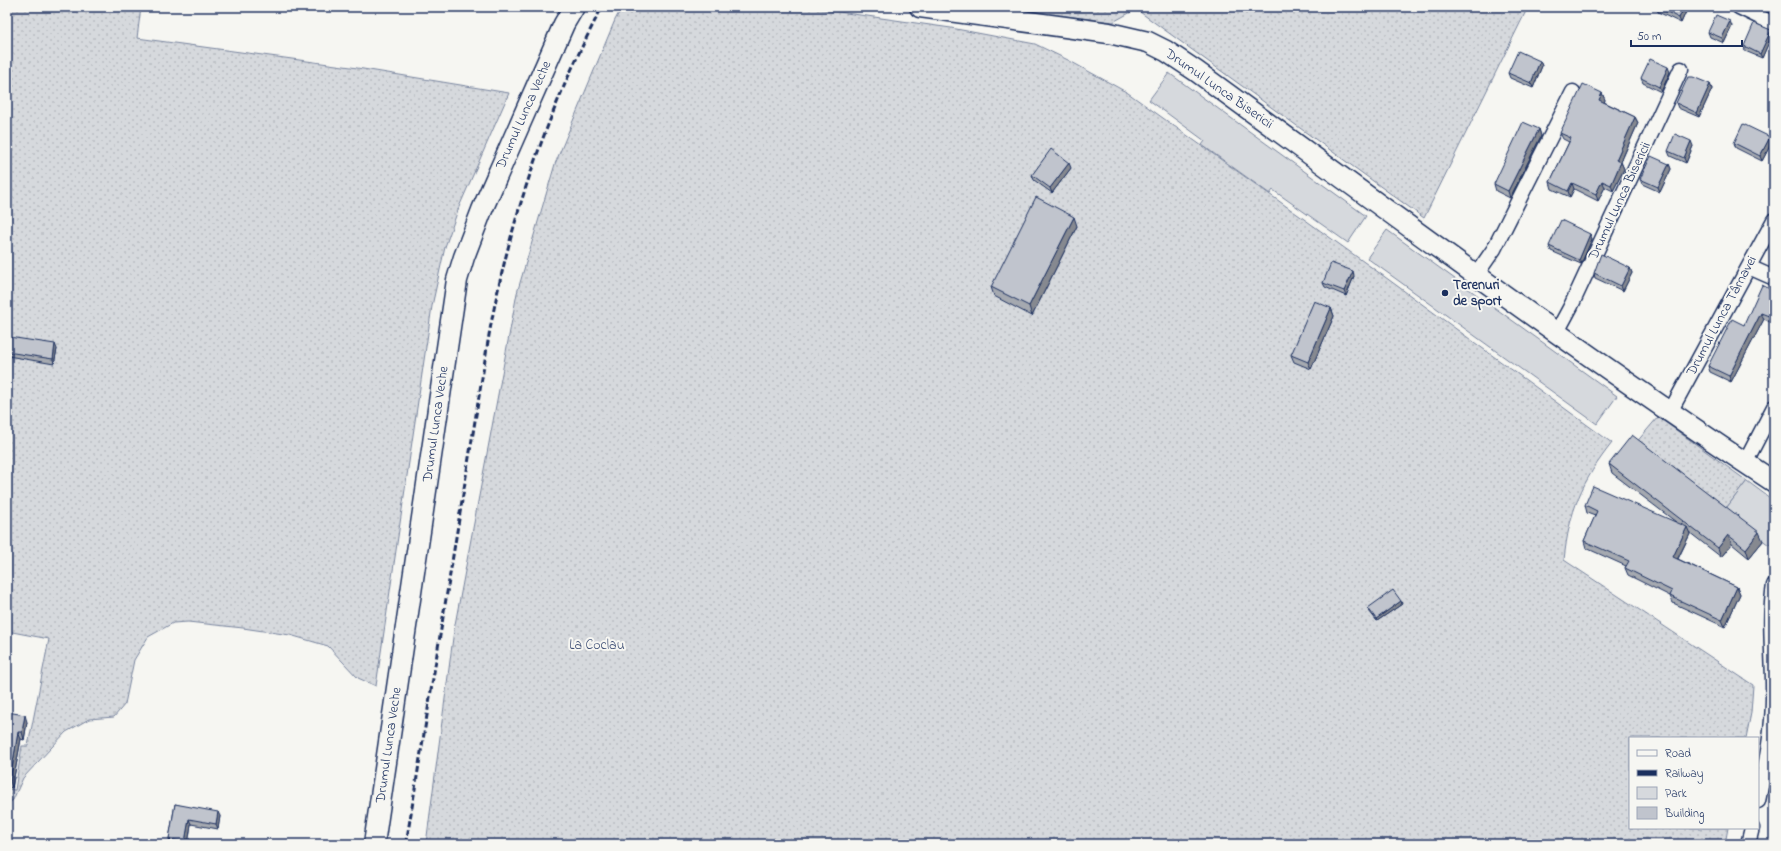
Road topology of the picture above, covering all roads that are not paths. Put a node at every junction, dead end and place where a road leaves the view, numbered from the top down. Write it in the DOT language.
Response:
graph roads {
  1 [pos="920,7"];
  2 [pos="1739,7"];
  3 [pos="569,12"];
  4 [pos="1774,24"];
  5 [pos="1681,69"];
  6 [pos="1573,92"];
  7 [pos="1774,220"];
  8 [pos="1749,266"];
  9 [pos="1476,275"];
  10 [pos="1774,278"];
  11 [pos="1557,332"];
  12 [pos="1774,407"];
  13 [pos="1670,412"];
  14 [pos="1745,463"];
  15 [pos="1774,482"];
  16 [pos="1774,585"];
  17 [pos="1759,796"];
  18 [pos="1752,829"];
  19 [pos="374,844"];
  20 [pos="1748,844"];
  1 -- 9 [label="street, Drumul Lunca Bisericii"];
  2 -- 4 [label="street"];
  3 -- 19 [label="street, Drumul Lunca Veche"];
  5 -- 11 [label="street, Drumul Lunca Bisericii"];
  6 -- 9 [label="street"];
  7 -- 8 [label="street, Drumul Lunca Târnavei"];
  8 -- 10 [label="street"];
  8 -- 13 [label="street, Drumul Lunca Târnavei"];
  9 -- 11 [label="street, Drumul Lunca Bisericii"];
  11 -- 13 [label="street, Drumul Lunca Bisericii"];
  12 -- 14 [label="street"];
  13 -- 14 [label="street, Drumul Lunca Bisericii"];
  14 -- 15 [label="street, Drumul Lunca Bisericii"];
  16 -- 17 [label="street"];
  18 -- 20 [label="street"];
}
